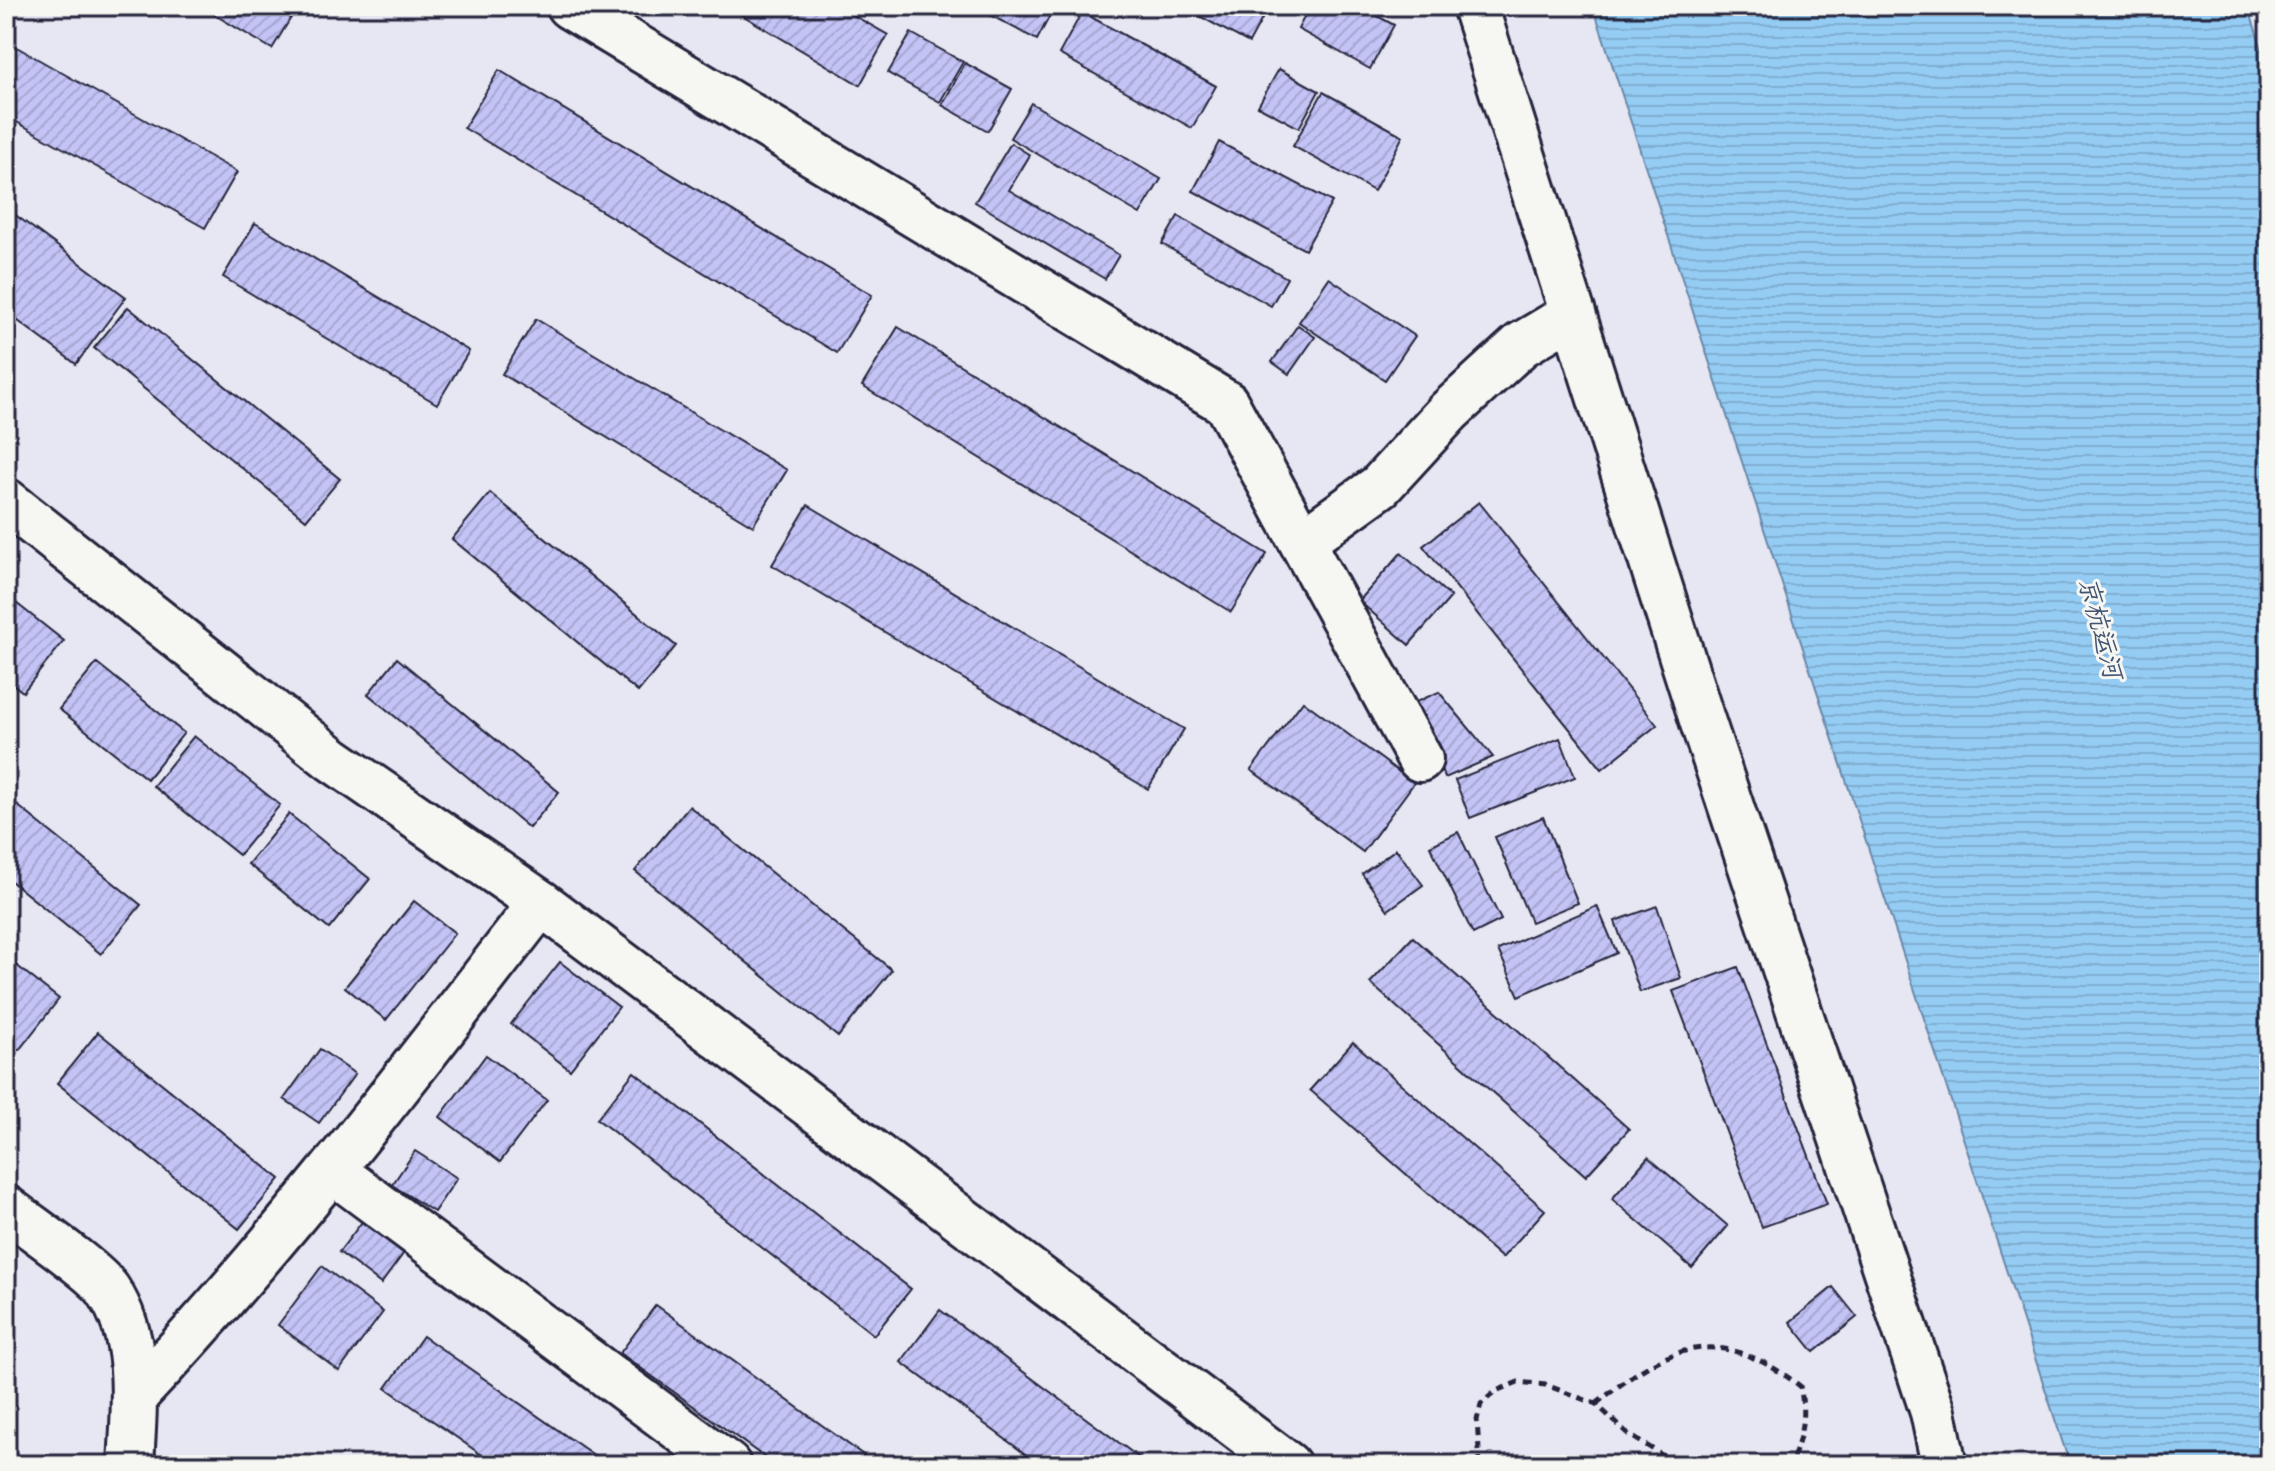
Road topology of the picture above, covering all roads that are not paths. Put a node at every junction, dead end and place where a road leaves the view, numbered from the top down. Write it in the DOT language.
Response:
graph roads {
  1 [pos="569,6"];
  2 [pos="1475,6"];
  3 [pos="1573,314"];
  4 [pos="6,501"];
  5 [pos="1302,542"];
  6 [pos="1420,759"];
  7 [pos="541,903"];
  8 [pos="333,1171"];
  9 [pos="6,1208"];
  10 [pos="135,1396"];
  11 [pos="131,1465"];
  12 [pos="728,1465"];
  13 [pos="1288,1465"];
  14 [pos="1944,1465"];
  1 -- 5 [label="street"];
  2 -- 3 [label="street"];
  3 -- 5 [label="street"];
  3 -- 14 [label="street"];
  4 -- 7 [label="street"];
  5 -- 6 [label="street"];
  7 -- 8 [label="street"];
  7 -- 13 [label="street"];
  8 -- 10 [label="street"];
  8 -- 12 [label="street"];
  9 -- 10 [label="street"];
  10 -- 11 [label="street"];
}
